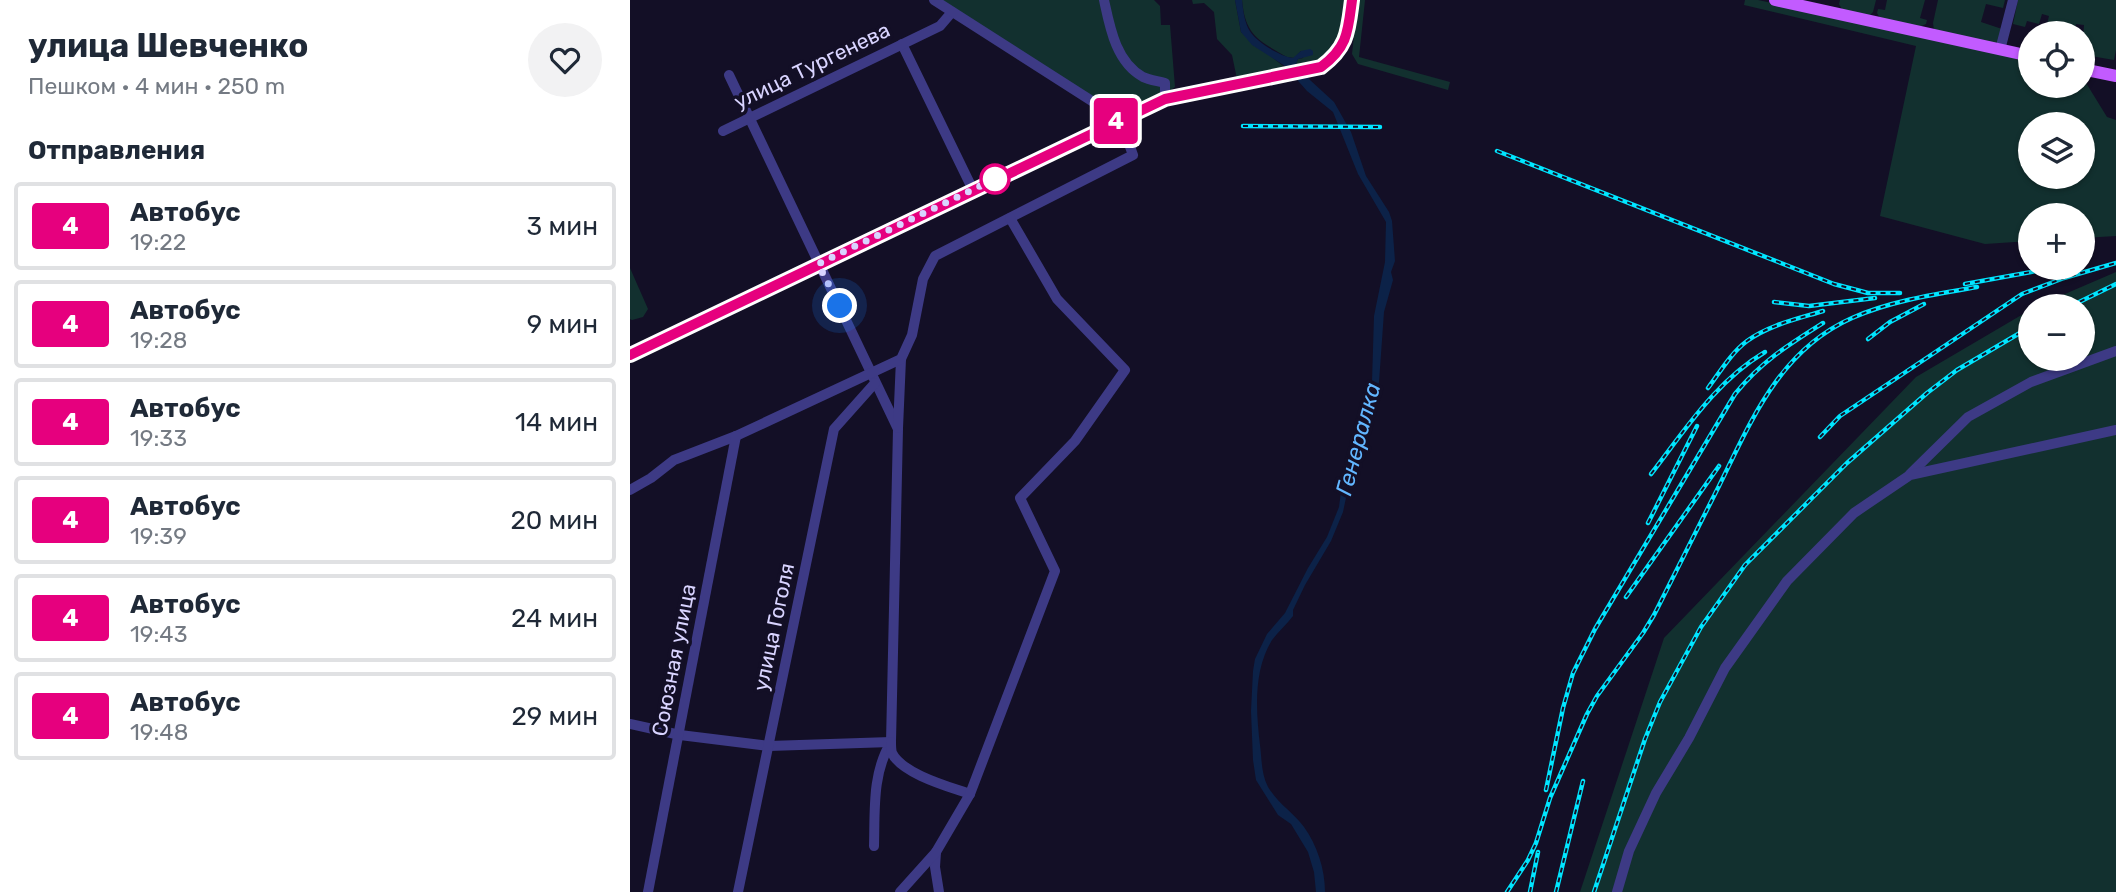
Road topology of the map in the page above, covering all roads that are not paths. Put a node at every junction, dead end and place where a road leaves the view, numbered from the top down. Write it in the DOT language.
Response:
graph roads {
  1 [pos="933,0"];
  2 [pos="1104,0"];
  3 [pos="1352,0"];
  4 [pos="1775,0"];
  5 [pos="2013,0"];
  6 [pos="1832,6"];
  7 [pos="952,12"];
  8 [pos="902,44"];
  9 [pos="2000,50"];
  10 [pos="2018,54"];
  11 [pos="2095,72"];
  12 [pos="729,75"];
  13 [pos="2116,76"];
  14 [pos="1165,99"];
  15 [pos="749,118"];
  16 [pos="1120,119"];
  17 [pos="723,131"];
  18 [pos="972,190"];
  19 [pos="1010,218"];
  20 [pos="818,264"];
  21 [pos="2116,351"];
  22 [pos="630,355"];
  23 [pos="901,359"];
  24 [pos="870,372"];
  25 [pos="875,383"];
  26 [pos="898,429"];
  27 [pos="2116,430"];
  28 [pos="736,436"];
  29 [pos="1910,475"];
  30 [pos="630,490"];
  31 [pos="630,724"];
  32 [pos="680,735"];
  33 [pos="891,742"];
  34 [pos="769,746"];
  35 [pos="970,794"];
  36 [pos="874,846"];
  37 [pos="936,852"];
  38 [pos="940,891"];
  39 [pos="648,892"];
  40 [pos="738,892"];
  41 [pos="901,892"];
  42 [pos="1617,892"];
  1 -- 7 [label="street"];
  2 -- 14 [label="street"];
  3 -- 14 [label="main road"];
  4 -- 6 [label="main road"];
  5 -- 9 [label="street"];
  6 -- 9 [label="main road"];
  7 -- 8 [label="street, улица Тургенева"];
  7 -- 16 [label="street"];
  8 -- 15 [label="street, улица Тургенева"];
  8 -- 18 [label="street"];
  9 -- 10 [label="main road"];
  11 -- 13 [label="main road"];
  12 -- 15 [label="street"];
  14 -- 16 [label="main road"];
  15 -- 17 [label="street, улица Тургенева"];
  15 -- 20 [label="street"];
  16 -- 18 [label="main road"];
  16 -- 19 [label="street"];
  18 -- 20 [label="main road"];
  19 -- 23 [label="street"];
  19 -- 35 [label="street"];
  20 -- 22 [label="main road"];
  20 -- 24 [label="street"];
  21 -- 29 [label="street"];
  23 -- 24 [label="street"];
  23 -- 26 [label="street"];
  24 -- 25 [label="street"];
  24 -- 28 [label="street"];
  25 -- 26 [label="street"];
  25 -- 34 [label="street, улица Гоголя"];
  26 -- 33 [label="street"];
  27 -- 29 [label="street"];
  28 -- 30 [label="street"];
  28 -- 32 [label="street, Союзная улица"];
  29 -- 42 [label="street"];
  31 -- 32 [label="street"];
  32 -- 34 [label="street"];
  32 -- 39 [label="street, Союзная улица"];
  33 -- 34 [label="street"];
  33 -- 35 [label="street"];
  33 -- 36 [label="street"];
  34 -- 40 [label="street, улица Гоголя"];
  35 -- 37 [label="street"];
  37 -- 38 [label="street"];
  37 -- 41 [label="street"];
}
